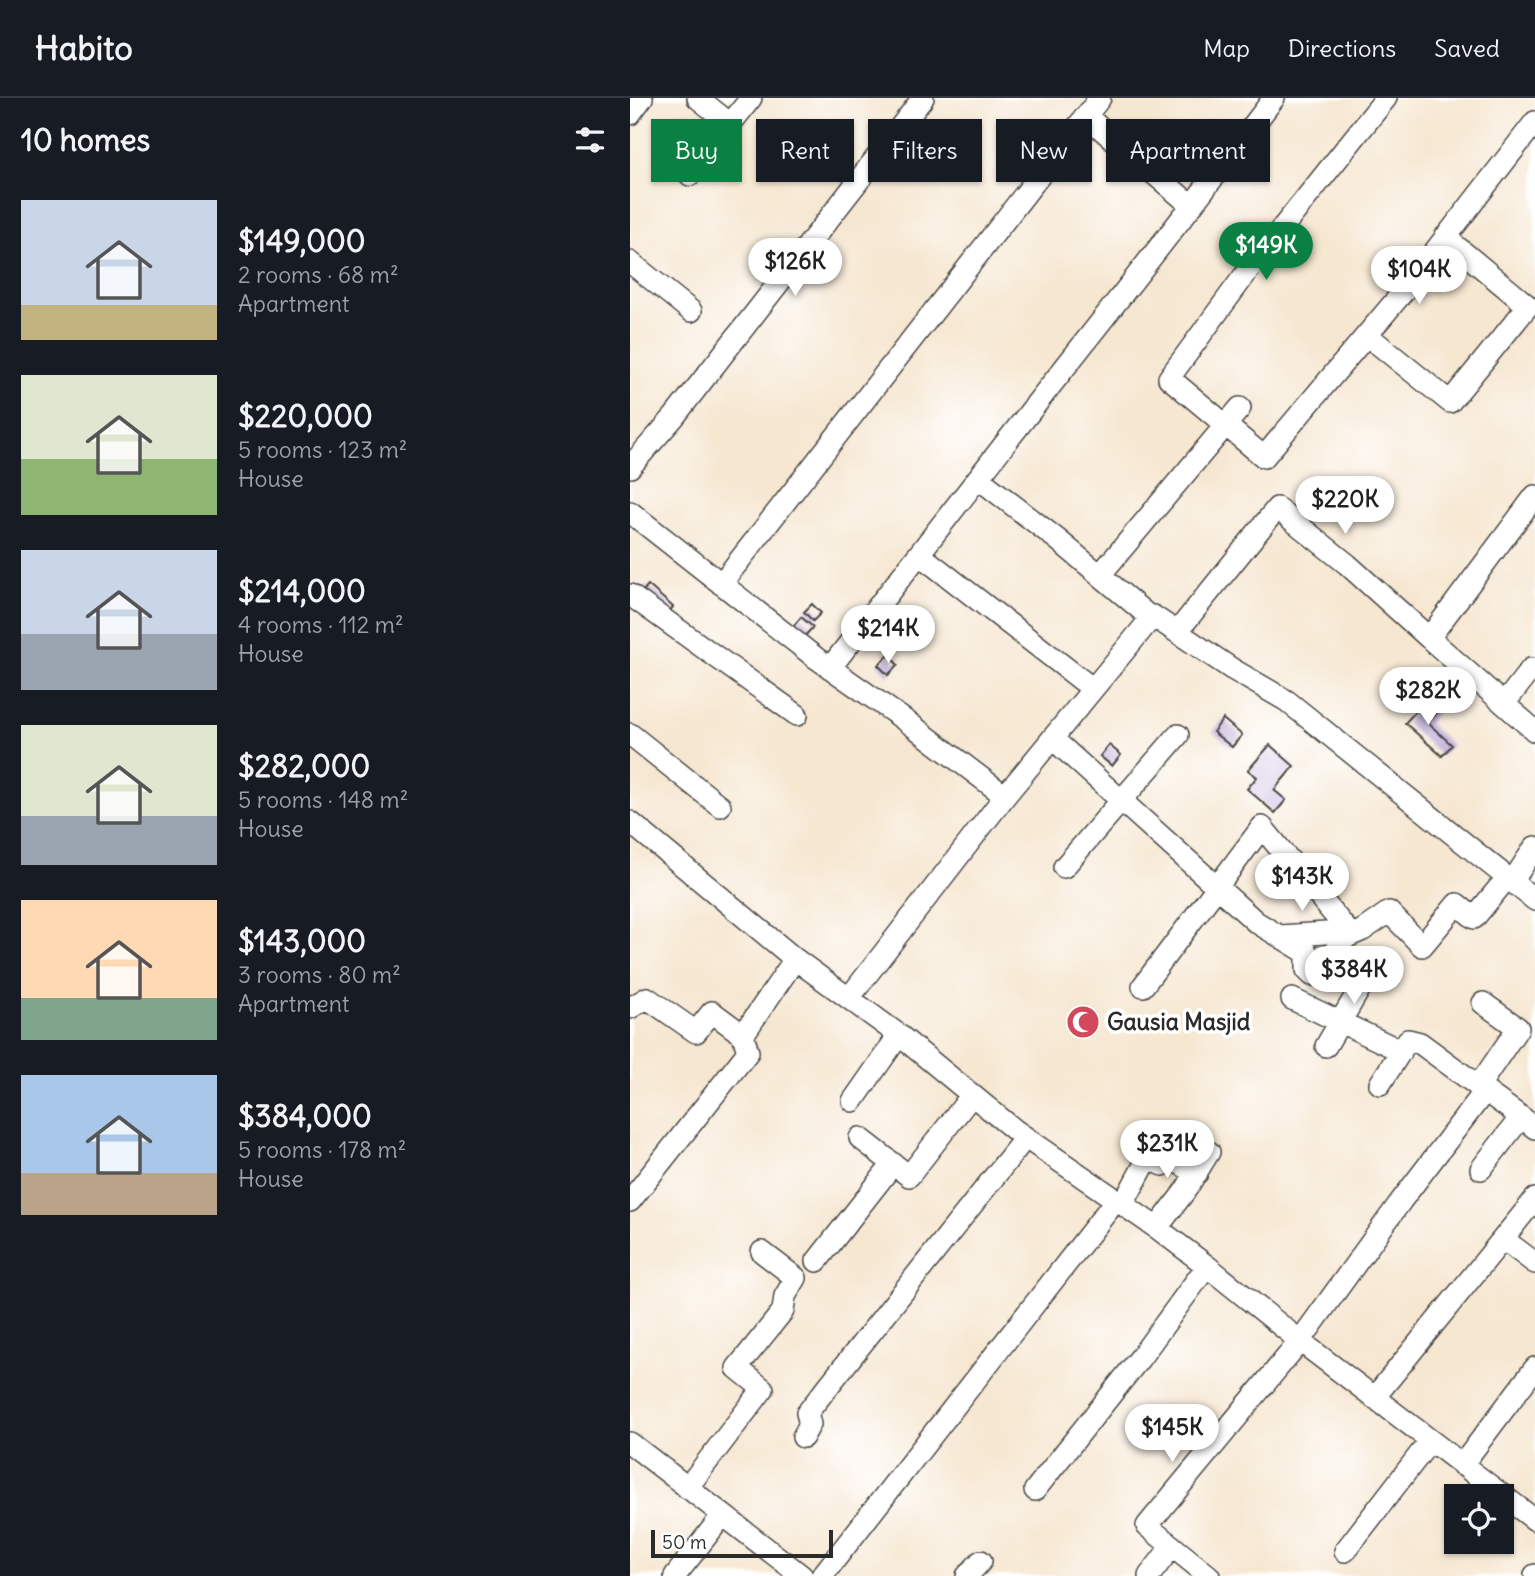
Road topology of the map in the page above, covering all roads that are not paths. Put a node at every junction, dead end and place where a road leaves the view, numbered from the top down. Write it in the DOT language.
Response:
graph roads {
  1 [pos="642,98"];
  2 [pos="698,98"];
  3 [pos="751,98"];
  4 [pos="923,98"];
  5 [pos="1100,98"];
  6 [pos="1274,98"];
  7 [pos="1386,98"];
  8 [pos="630,114"];
  9 [pos="1086,116"];
  10 [pos="724,119"];
  11 [pos="734,119"];
  12 [pos="1535,122"];
  13 [pos="1192,206"];
  14 [pos="1445,237"];
  15 [pos="630,262"];
  16 [pos="1532,308"];
  17 [pos="691,311"];
  18 [pos="1367,335"];
  19 [pos="1233,416"];
  20 [pos="630,467"];
  21 [pos="978,478"];
  22 [pos="1535,496"];
  23 [pos="630,512"];
  24 [pos="1527,522"];
  25 [pos="919,554"];
  26 [pos="1100,575"];
  27 [pos="721,584"];
  28 [pos="630,595"];
  29 [pos="1151,618"];
  30 [pos="1177,632"];
  31 [pos="1429,638"];
  32 [pos="830,667"];
  33 [pos="1531,669"];
  34 [pos="1093,690"];
  35 [pos="1504,704"];
  36 [pos="797,715"];
  37 [pos="1535,731"];
  38 [pos="630,734"];
  39 [pos="1178,735"];
  40 [pos="1053,739"];
  41 [pos="1005,796"];
  42 [pos="1122,800"];
  43 [pos="720,806"];
  44 [pos="630,822"];
  45 [pos="1535,847"];
  46 [pos="1064,867"];
  47 [pos="1509,880"];
  48 [pos="1219,886"];
  49 [pos="1535,900"];
  50 [pos="1326,933"];
  51 [pos="1351,935"];
  52 [pos="1280,936"];
  53 [pos="795,958"];
  54 [pos="1366,978"];
  55 [pos="1143,986"];
  56 [pos="849,998"];
  57 [pos="1292,999"];
  58 [pos="1483,1003"];
  59 [pos="630,1008"];
  60 [pos="1339,1022"];
  61 [pos="743,1035"];
  62 [pos="899,1035"];
  63 [pos="1326,1046"];
  64 [pos="1399,1051"];
  65 [pos="1380,1084"];
  66 [pos="1481,1089"];
  67 [pos="972,1095"];
  68 [pos="853,1101"];
  69 [pos="1528,1123"];
  70 [pos="860,1138"];
  71 [pos="1026,1138"];
  72 [pos="1209,1152"];
  73 [pos="893,1164"];
  74 [pos="1481,1169"];
  75 [pos="1196,1173"];
  76 [pos="1535,1199"];
  77 [pos="630,1201"];
  78 [pos="1119,1202"];
  79 [pos="1157,1228"];
  80 [pos="1503,1239"];
  81 [pos="762,1252"];
  82 [pos="817,1261"];
  83 [pos="1535,1263"];
  84 [pos="1207,1266"];
  85 [pos="1300,1341"];
  86 [pos="1535,1368"];
  87 [pos="1374,1398"];
  88 [pos="803,1437"];
  89 [pos="1430,1441"];
  90 [pos="630,1443"];
  91 [pos="1462,1465"];
  92 [pos="687,1488"];
  93 [pos="1034,1490"];
  94 [pos="723,1515"];
  95 [pos="1535,1520"];
  96 [pos="1172,1546"];
  97 [pos="1345,1550"];
  98 [pos="675,1576"];
  99 [pos="802,1576"];
  100 [pos="822,1576"];
  101 [pos="1149,1576"];
  102 [pos="1209,1576"];
  1 -- 8 [label="street"];
  2 -- 10 [label="street"];
  3 -- 11 [label="street"];
  4 -- 20 [label="street"];
  5 -- 9 [label="street"];
  6 -- 13 [label="street"];
  7 -- 19 [label="street"];
  9 -- 13 [label="street"];
  9 -- 27 [label="street"];
  12 -- 14 [label="street"];
  13 -- 21 [label="street"];
  14 -- 16 [label="street"];
  14 -- 18 [label="street"];
  15 -- 17 [label="street"];
  16 -- 18 [label="street"];
  18 -- 19 [label="street"];
  19 -- 26 [label="street"];
  21 -- 25 [label="street"];
  21 -- 26 [label="street"];
  22 -- 24 [label="street"];
  23 -- 27 [label="street"];
  24 -- 31 [label="street"];
  25 -- 32 [label="street"];
  25 -- 34 [label="street"];
  26 -- 29 [label="street"];
  27 -- 32 [label="street"];
  28 -- 36 [label="street"];
  29 -- 30 [label="street"];
  29 -- 34 [label="street"];
  30 -- 31 [label="street"];
  30 -- 47 [label="street"];
  31 -- 35 [label="street"];
  32 -- 41 [label="street"];
  33 -- 35 [label="street"];
  34 -- 40 [label="street"];
  35 -- 37 [label="street"];
  38 -- 43 [label="street"];
  39 -- 42 [label="street"];
  40 -- 41 [label="street"];
  40 -- 42 [label="street"];
  41 -- 56 [label="street"];
  42 -- 46 [label="street"];
  42 -- 48 [label="street"];
  44 -- 53 [label="street"];
  45 -- 47 [label="street"];
  47 -- 49 [label="street"];
  47 -- 51 [label="street"];
  48 -- 51 [label="street"];
  48 -- 52 [label="street"];
  48 -- 55 [label="street"];
  50 -- 52 [label="street"];
  51 -- 52 [label="street"];
  53 -- 56 [label="street"];
  53 -- 61 [label="street"];
  54 -- 60 [label="street"];
  56 -- 62 [label="street"];
  57 -- 60 [label="street"];
  58 -- 66 [label="street"];
  59 -- 61 [label="street"];
  60 -- 63 [label="street"];
  60 -- 64 [label="street"];
  61 -- 77 [label="street"];
  62 -- 67 [label="street"];
  62 -- 68 [label="street"];
  64 -- 65 [label="street"];
  64 -- 66 [label="street"];
  66 -- 69 [label="street"];
  66 -- 85 [label="street"];
  67 -- 71 [label="street"];
  67 -- 73 [label="street"];
  69 -- 74 [label="street"];
  70 -- 73 [label="street"];
  71 -- 78 [label="street"];
  71 -- 88 [label="street"];
  72 -- 75 [label="street"];
  73 -- 82 [label="street"];
  75 -- 78 [label="street"];
  75 -- 79 [label="street"];
  76 -- 80 [label="street"];
  78 -- 79 [label="street"];
  78 -- 100 [label="street"];
  79 -- 84 [label="street"];
  80 -- 83 [label="street"];
  80 -- 87 [label="street"];
  81 -- 92 [label="street"];
  84 -- 85 [label="street"];
  84 -- 93 [label="street"];
  85 -- 87 [label="street"];
  85 -- 96 [label="street"];
  86 -- 91 [label="street"];
  87 -- 89 [label="street"];
  89 -- 91 [label="street"];
  89 -- 97 [label="street"];
  90 -- 92 [label="street"];
  91 -- 95 [label="street"];
  92 -- 94 [label="street"];
  94 -- 98 [label="street"];
  94 -- 99 [label="street"];
  96 -- 101 [label="street"];
  96 -- 102 [label="street"];
}
